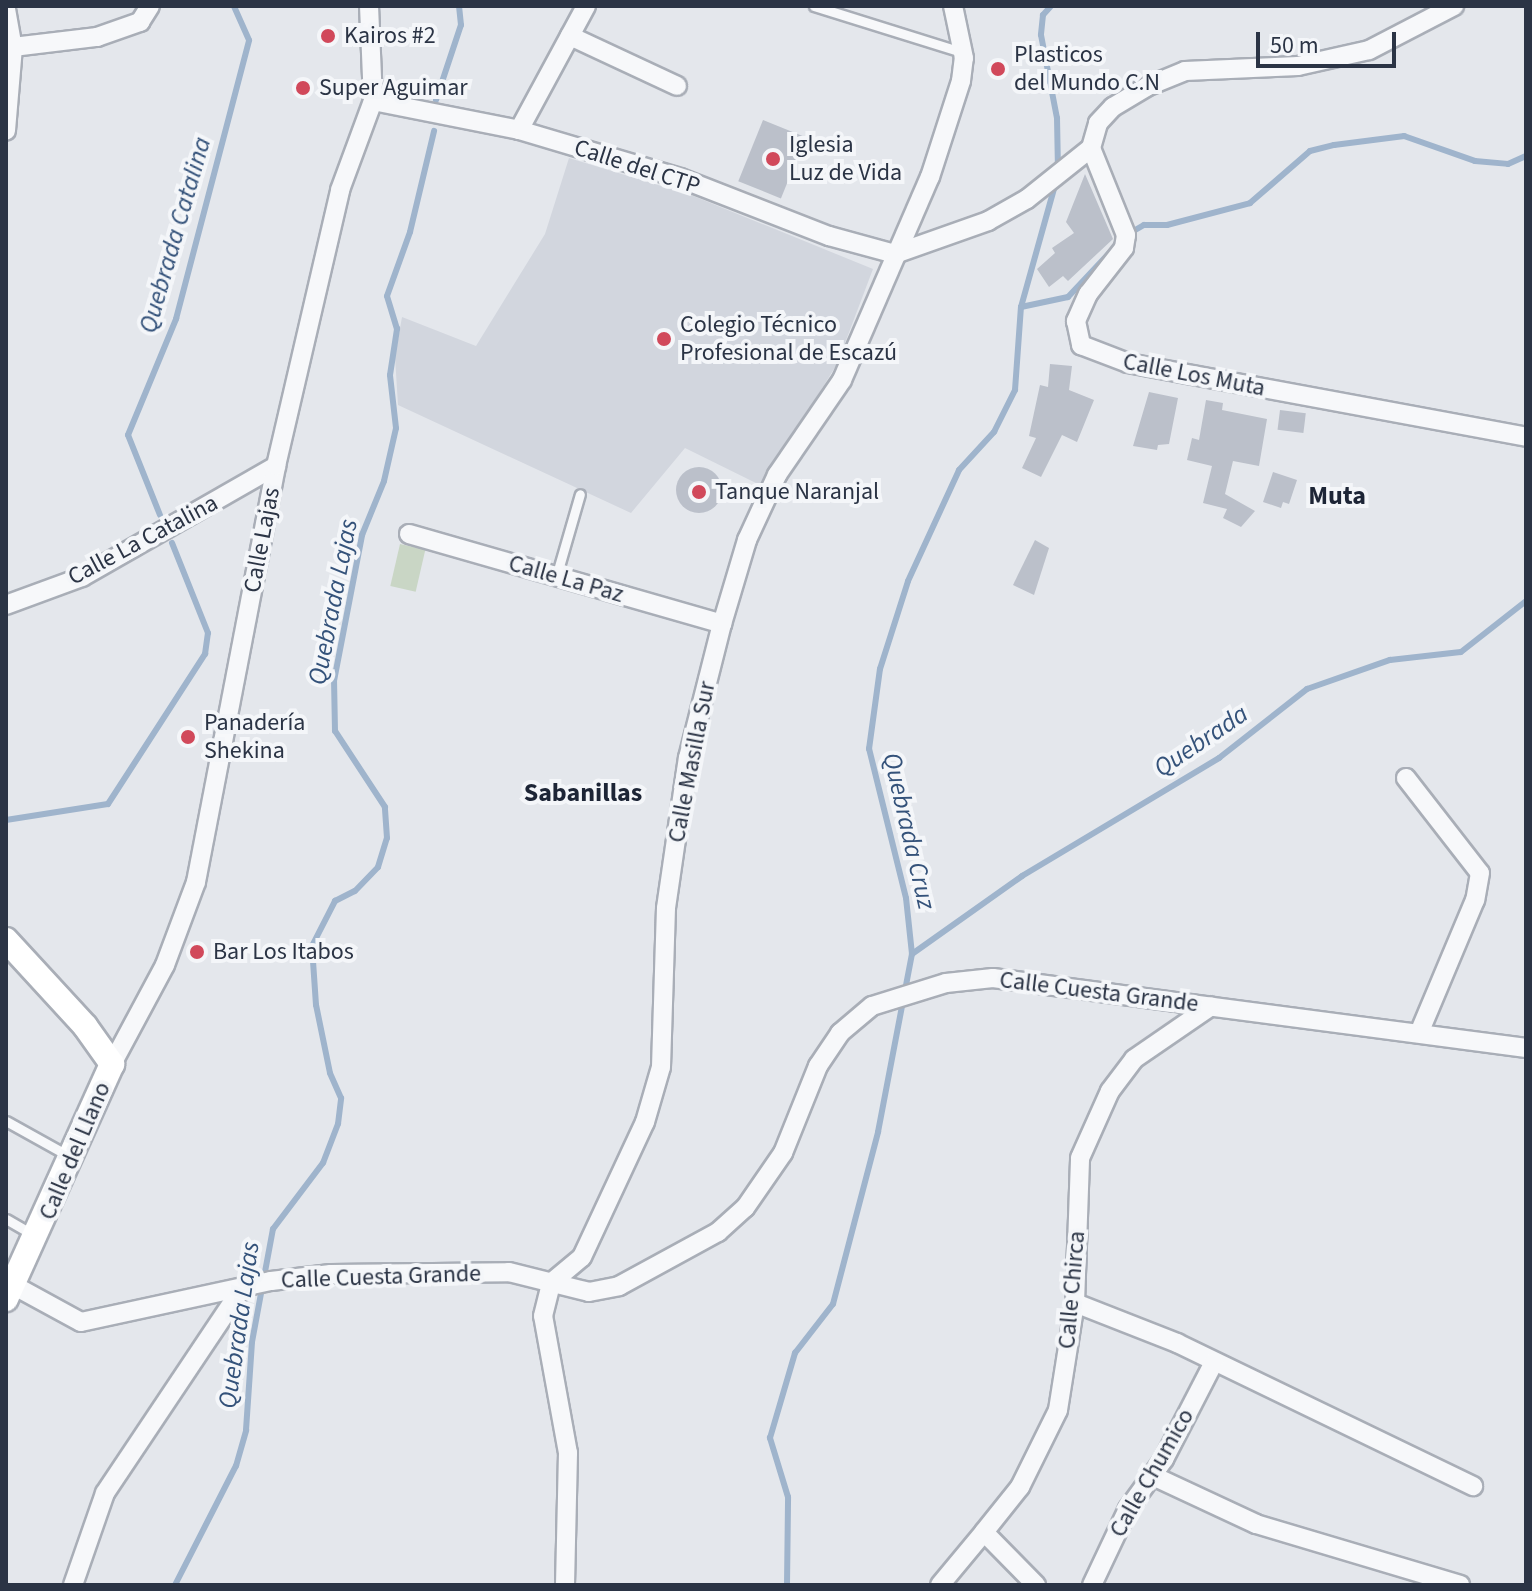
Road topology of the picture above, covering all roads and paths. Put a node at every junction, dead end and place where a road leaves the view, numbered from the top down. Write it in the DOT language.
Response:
graph roads {
  1 [pos="150,6"];
  2 [pos="369,6"];
  3 [pos="586,6"];
  4 [pos="814,6"];
  5 [pos="953,6"];
  6 [pos="1454,6"];
  7 [pos="6,9"];
  8 [pos="570,36"];
  9 [pos="10,45"];
  10 [pos="962,52"];
  11 [pos="677,86"];
  12 [pos="373,101"];
  13 [pos="519,130"];
  14 [pos="6,131"];
  15 [pos="1091,148"];
  16 [pos="895,254"];
  17 [pos="1526,437"];
  18 [pos="276,466"];
  19 [pos="580,494"];
  20 [pos="409,534"];
  21 [pos="556,577"];
  22 [pos="6,605"];
  23 [pos="722,624"];
  24 [pos="1406,778"];
  25 [pos="6,940"];
  26 [pos="1211,1006"];
  27 [pos="1419,1033"];
  28 [pos="1526,1048"];
  29 [pos="112,1064"];
  30 [pos="6,1121"];
  31 [pos="72,1157"];
  32 [pos="6,1219"];
  33 [pos="38,1237"];
  34 [pos="551,1283"];
  35 [pos="240,1291"];
  36 [pos="10,1292"];
  37 [pos="1075,1303"];
  38 [pos="1214,1362"];
  39 [pos="1151,1475"];
  40 [pos="1473,1486"];
  41 [pos="984,1532"];
  42 [pos="73,1585"];
  43 [pos="565,1585"];
  44 [pos="940,1585"];
  45 [pos="1036,1585"];
  46 [pos="1092,1585"];
  47 [pos="1460,1585"];
  1 -- 9 [label="street"];
  2 -- 12 [label="street, Calle Lajas"];
  3 -- 8 [label="street"];
  4 -- 10 [label="lane"];
  5 -- 10 [label="street, Calle Masilla Sur"];
  6 -- 15 [label="street"];
  7 -- 9 [label="street"];
  8 -- 11 [label="street"];
  8 -- 13 [label="street"];
  9 -- 14 [label="street"];
  10 -- 16 [label="street, Calle Masilla Sur"];
  12 -- 13 [label="street, Calle del CTP"];
  12 -- 18 [label="street, Calle Lajas"];
  13 -- 16 [label="street, Calle del CTP"];
  15 -- 16 [label="street"];
  15 -- 17 [label="street, Calle Los Muta"];
  16 -- 23 [label="street, Calle Masilla Sur"];
  18 -- 22 [label="street, Calle La Catalina"];
  18 -- 29 [label="street, Calle Lajas"];
  19 -- 21 [label="lane"];
  20 -- 21 [label="street, Calle La Paz"];
  21 -- 23 [label="street, Calle La Paz"];
  23 -- 34 [label="street, Calle Masilla Sur"];
  24 -- 27 [label="street"];
  25 -- 29 [label="main road, Calle del Llano"];
  26 -- 27 [label="street, Calle Cuesta Grande"];
  26 -- 34 [label="street, Calle Cuesta Grande"];
  26 -- 37 [label="street, Calle Chirca"];
  27 -- 28 [label="street, Calle Cuesta Grande"];
  29 -- 31 [label="main road, Calle del Llano"];
  30 -- 31 [label="lane"];
  31 -- 33 [label="main road, Calle del Llano"];
  32 -- 33 [label="lane"];
  33 -- 36 [label="main road, Calle del Llano"];
  34 -- 35 [label="street, Calle Cuesta Grande"];
  34 -- 43 [label="street"];
  35 -- 36 [label="street, Calle Cuesta Grande"];
  35 -- 42 [label="street"];
  37 -- 38 [label="street"];
  37 -- 41 [label="street, Calle Chirca"];
  38 -- 39 [label="street, Calle Chumico"];
  38 -- 40 [label="street"];
  39 -- 46 [label="street, Calle Chumico"];
  39 -- 47 [label="street"];
  41 -- 44 [label="street, Calle Chirca"];
  41 -- 45 [label="street"];
}
